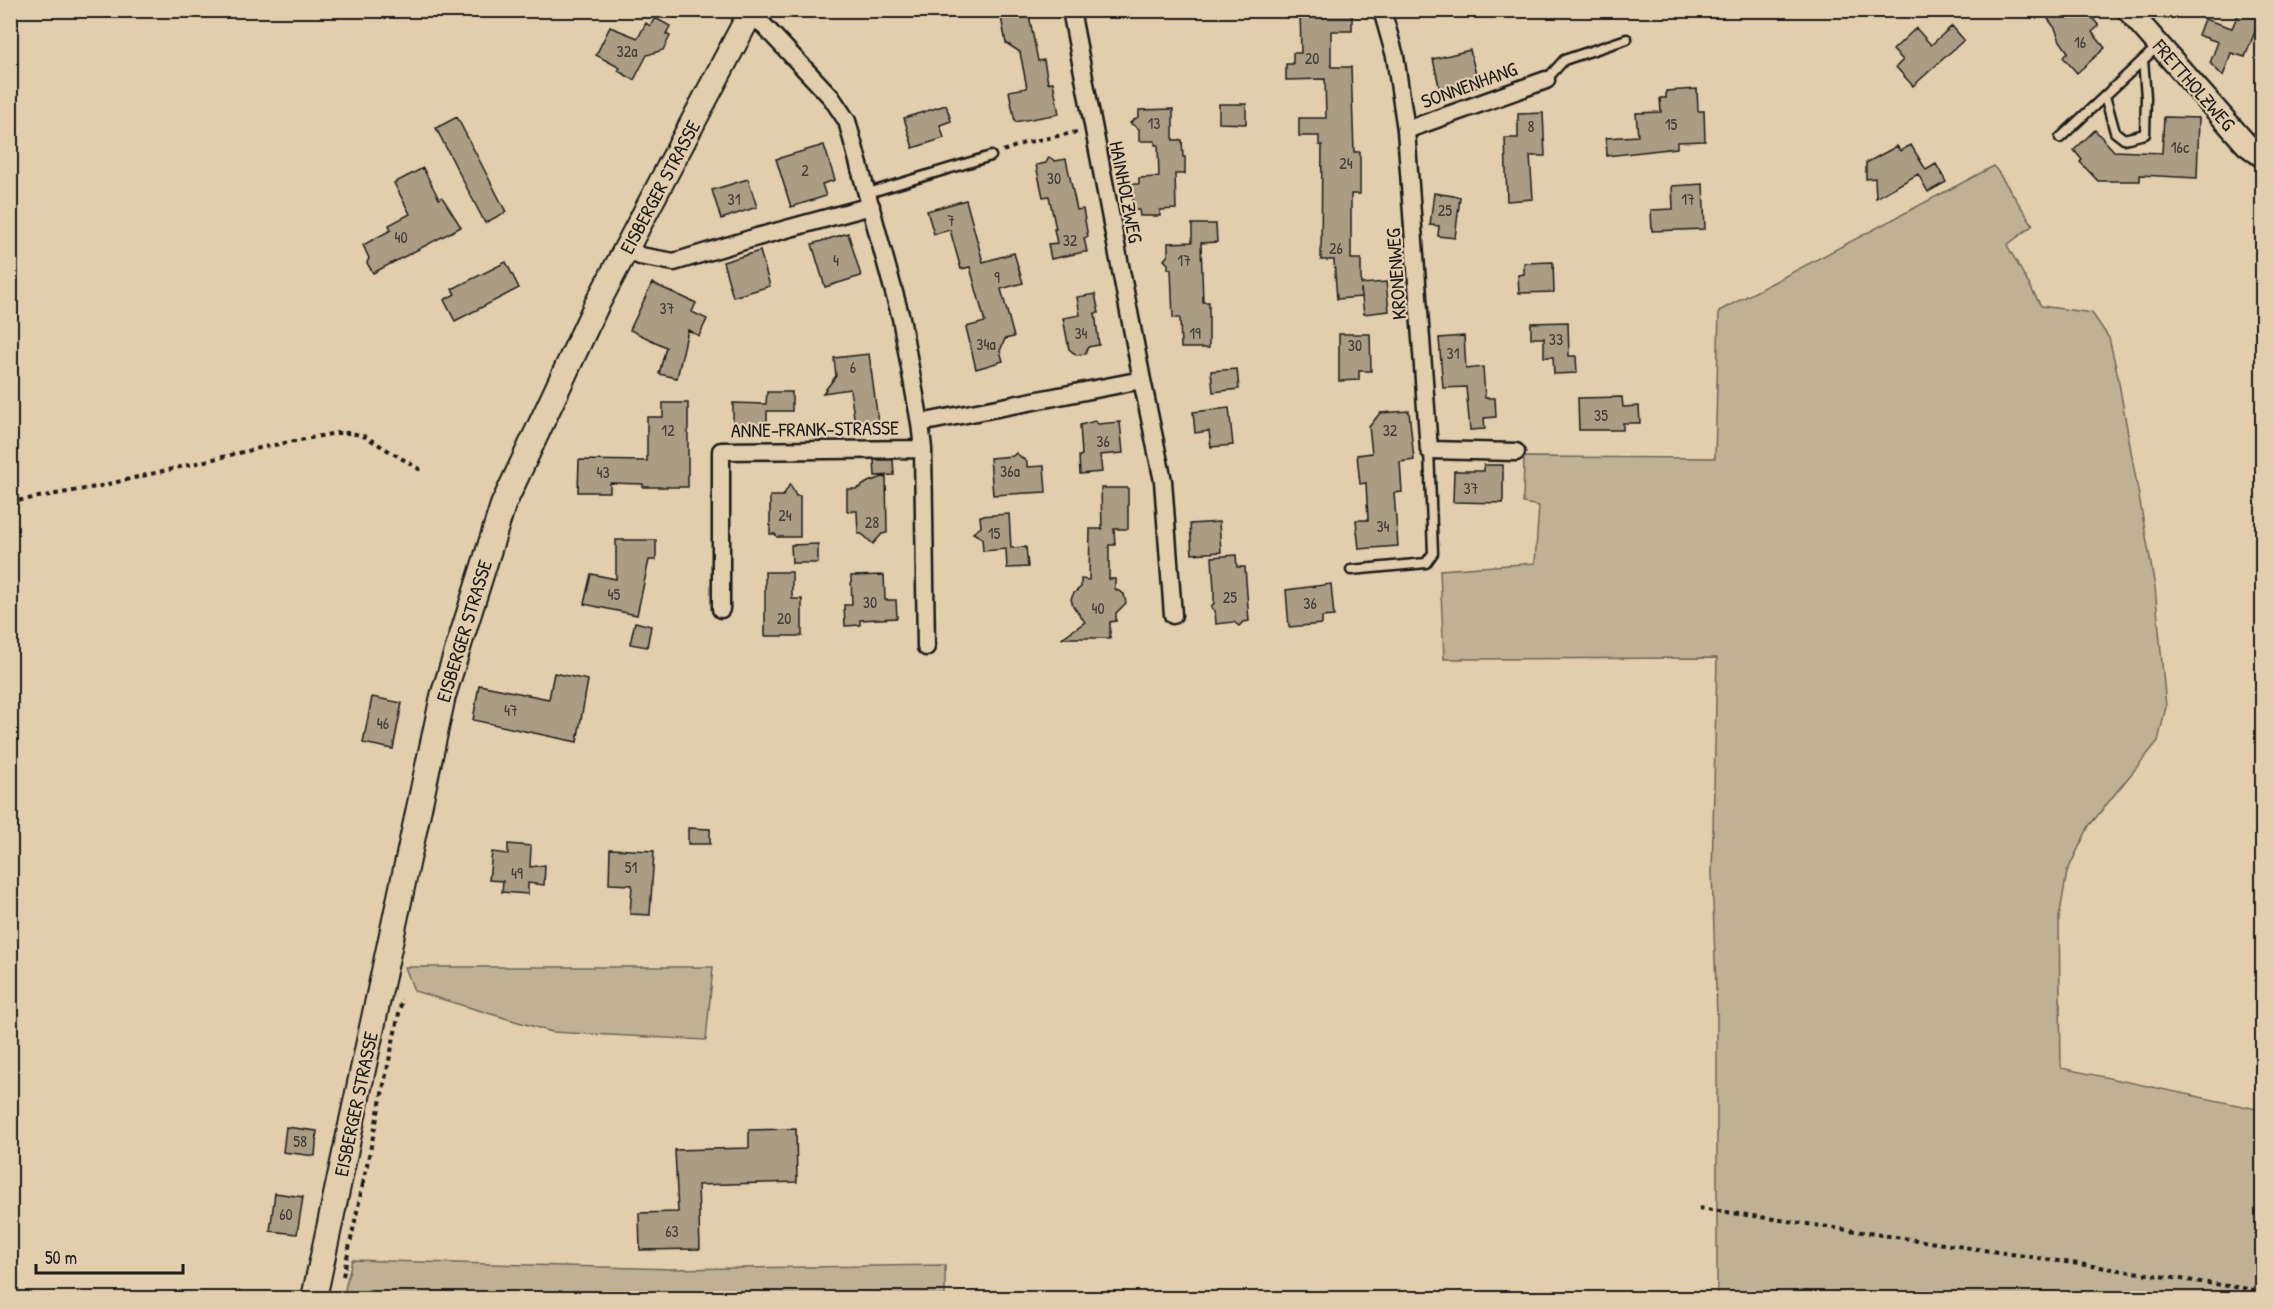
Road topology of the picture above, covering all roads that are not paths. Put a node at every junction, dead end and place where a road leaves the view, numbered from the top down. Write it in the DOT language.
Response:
graph roads {
  1 [pos="1071,10"];
  2 [pos="1382,10"];
  3 [pos="2128,10"];
  4 [pos="751,11"];
  5 [pos="1627,39"];
  6 [pos="2158,45"];
  7 [pos="2143,60"];
  8 [pos="1546,80"];
  9 [pos="2105,96"];
  10 [pos="1406,130"];
  11 [pos="2060,138"];
  12 [pos="991,156"];
  13 [pos="2262,156"];
  14 [pos="870,200"];
  15 [pos="628,248"];
  16 [pos="1142,380"];
  17 [pos="920,423"];
  18 [pos="923,449"];
  19 [pos="1429,450"];
  20 [pos="1516,452"];
  21 [pos="1351,570"];
  22 [pos="721,609"];
  23 [pos="1173,615"];
  24 [pos="926,647"];
  25 [pos="314,1299"];
  1 -- 16 [label="street, HAINHOLZWEG"];
  2 -- 10 [label="street, KRONENWEG"];
  3 -- 6 [label="street, FRETTHOLZWEG"];
  4 -- 14 [label="street, ANNE-FRANK-STRASSE"];
  4 -- 15 [label="main road, EISBERGER STRASSE"];
  5 -- 8 [label="lane"];
  6 -- 7 [label="lane"];
  6 -- 13 [label="street, FRETTHOLZWEG"];
  7 -- 9 [label="lane"];
  7 -- 9 [label="lane"];
  8 -- 10 [label="street, SONNENHANG"];
  9 -- 11 [label="lane"];
  10 -- 19 [label="street, KRONENWEG"];
  12 -- 14 [label="lane"];
  14 -- 15 [label="street"];
  14 -- 17 [label="street, ANNE-FRANK-STRASSE"];
  15 -- 25 [label="main road, EISBERGER STRASSE"];
  16 -- 17 [label="street"];
  16 -- 23 [label="street, HAINHOLZWEG"];
  17 -- 18 [label="street, ANNE-FRANK-STRASSE"];
  18 -- 22 [label="street, ANNE-FRANK-STRASSE"];
  18 -- 24 [label="street, ANNE-FRANK-STRASSE"];
  19 -- 20 [label="street"];
  19 -- 21 [label="lane"];
}
